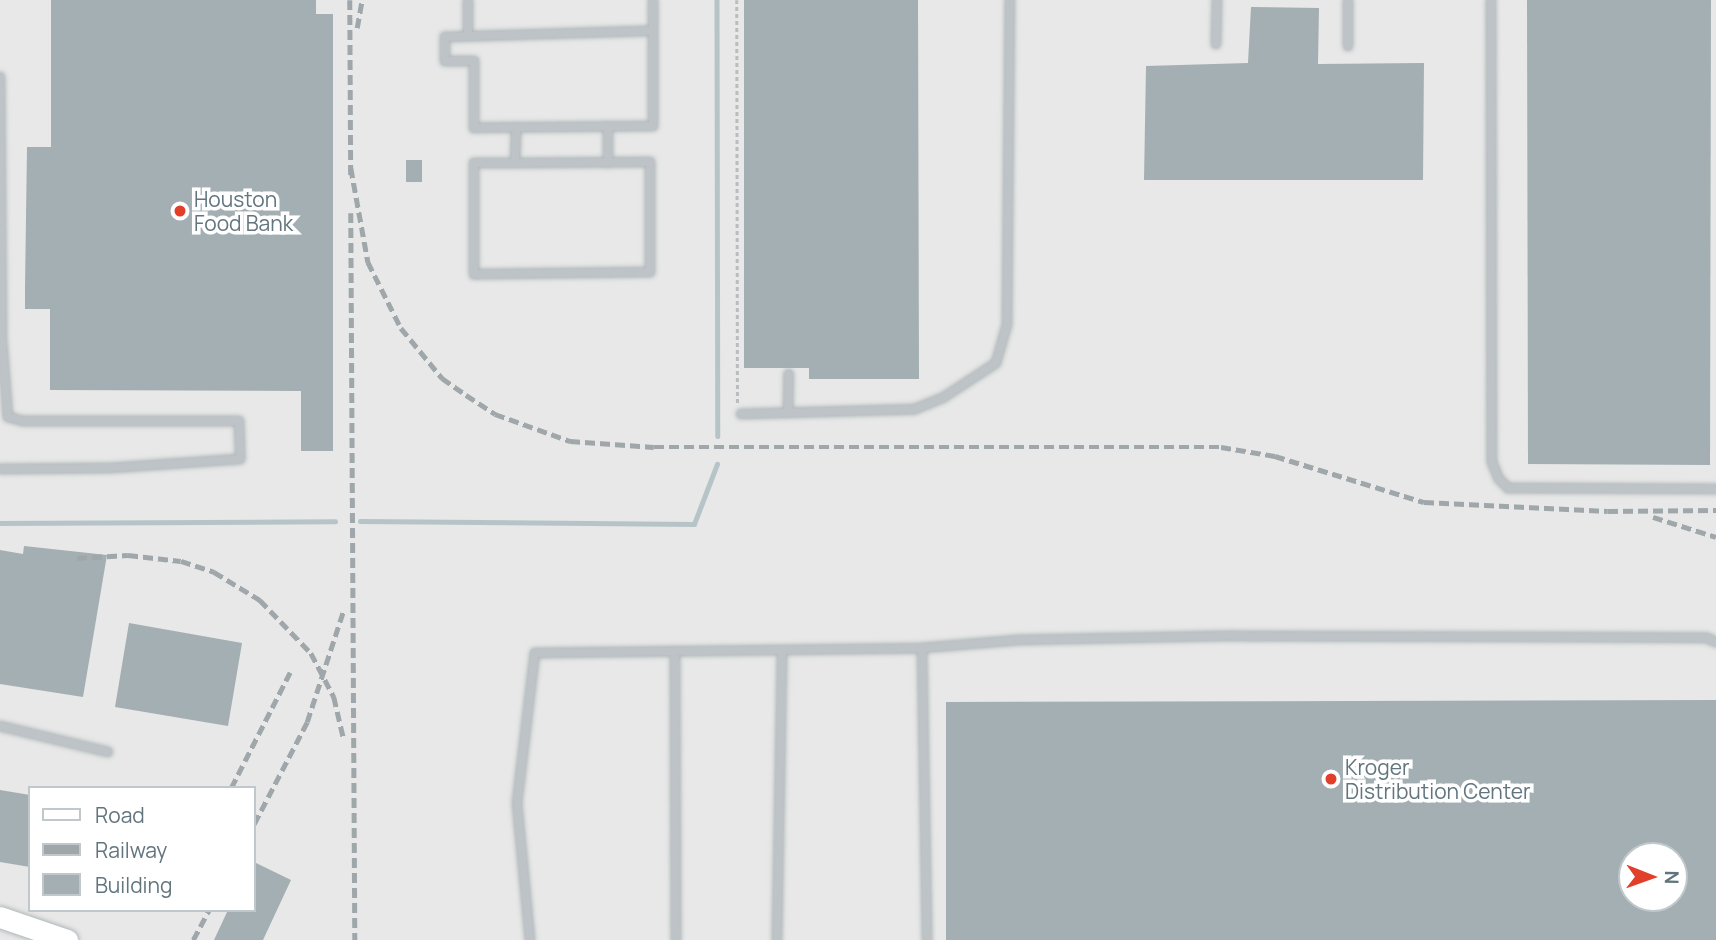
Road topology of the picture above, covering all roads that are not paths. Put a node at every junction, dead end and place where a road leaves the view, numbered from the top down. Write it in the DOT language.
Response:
graph roads {
  1 [pos="468,0"];
  2 [pos="653,0"];
  3 [pos="1010,0"];
  4 [pos="1217,0"];
  5 [pos="1348,0"];
  6 [pos="1491,0"];
  7 [pos="653,31"];
  8 [pos="468,34"];
  9 [pos="1216,44"];
  10 [pos="1349,46"];
  11 [pos="0,77"];
  12 [pos="608,126"];
  13 [pos="516,127"];
  14 [pos="515,163"];
  15 [pos="608,163"];
  16 [pos="2,288"];
  17 [pos="1,331"];
  18 [pos="2,374"];
  19 [pos="789,374"];
  20 [pos="788,413"];
  21 [pos="741,414"];
  22 [pos="4,417"];
  23 [pos="0,469"];
  24 [pos="1716,489"];
  25 [pos="1716,642"];
  26 [pos="922,648"];
  27 [pos="782,650"];
  28 [pos="676,651"];
  29 [pos="0,726"];
  30 [pos="107,752"];
  31 [pos="0,917"];
  32 [pos="41,935"];
  33 [pos="67,940"];
  34 [pos="530,940"];
  35 [pos="676,940"];
  36 [pos="777,940"];
  37 [pos="928,940"];
  1 -- 8 [label="lane"];
  2 -- 7 [label="lane"];
  3 -- 20 [label="lane"];
  4 -- 9 [label="lane"];
  5 -- 10 [label="lane"];
  6 -- 24 [label="lane"];
  7 -- 8 [label="lane"];
  7 -- 12 [label="lane"];
  8 -- 13 [label="lane"];
  11 -- 16 [label="lane"];
  12 -- 13 [label="lane"];
  12 -- 15 [label="lane"];
  13 -- 14 [label="lane"];
  14 -- 15 [label="lane"];
  14 -- 15 [label="lane"];
  16 -- 17 [label="lane"];
  17 -- 18 [label="lane"];
  18 -- 22 [label="lane"];
  19 -- 20 [label="lane"];
  20 -- 21 [label="lane"];
  22 -- 23 [label="lane"];
  25 -- 26 [label="lane"];
  26 -- 27 [label="lane"];
  26 -- 37 [label="lane"];
  27 -- 28 [label="lane"];
  27 -- 36 [label="lane"];
  28 -- 34 [label="lane"];
  28 -- 35 [label="lane"];
  29 -- 30 [label="lane"];
  31 -- 32 [label="main road"];
  32 -- 33 [label="main road"];
}
